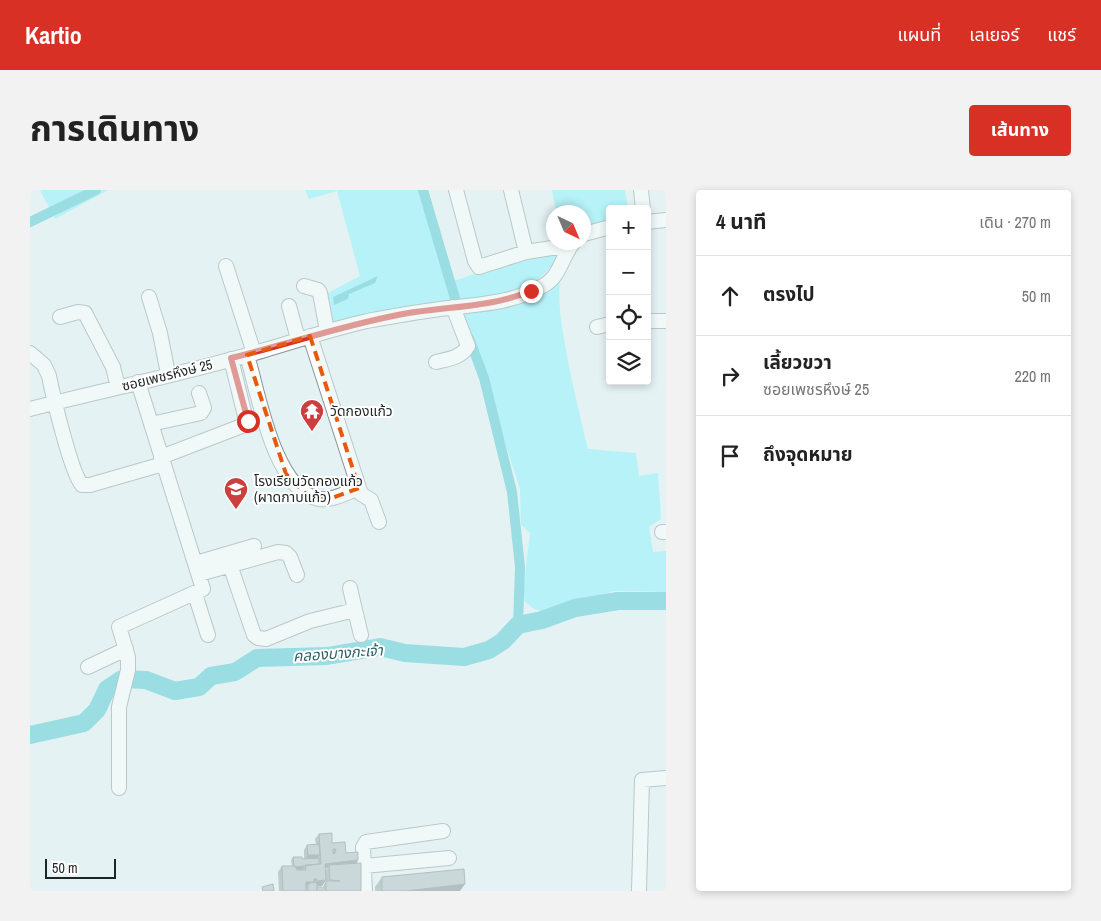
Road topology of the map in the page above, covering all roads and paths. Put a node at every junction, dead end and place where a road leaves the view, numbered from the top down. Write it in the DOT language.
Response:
graph roads {
  1 [pos="456,190"];
  2 [pos="510,190"];
  3 [pos="642,190"];
  4 [pos="643,205"];
  5 [pos="666,220"];
  6 [pos="651,222"];
  7 [pos="606,228"];
  8 [pos="591,232"];
  9 [pos="546,249"];
  10 [pos="569,250"];
  11 [pos="526,252"];
  12 [pos="226,266"];
  13 [pos="304,286"];
  14 [pos="149,297"];
  15 [pos="289,306"];
  16 [pos="453,307"];
  17 [pos="60,317"];
  18 [pos="651,321"];
  19 [pos="666,321"];
  20 [pos="666,325"];
  21 [pos="327,330"];
  22 [pos="666,333"];
  23 [pos="304,338"];
  24 [pos="30,353"];
  25 [pos="250,354"];
  26 [pos="231,358"];
  27 [pos="436,362"];
  28 [pos="168,374"];
  29 [pos="138,382"];
  30 [pos="118,387"];
  31 [pos="199,392"];
  32 [pos="55,403"];
  33 [pos="30,409"];
  34 [pos="151,424"];
  35 [pos="162,460"];
  36 [pos="359,488"];
  37 [pos="379,522"];
  38 [pos="254,546"];
  39 [pos="230,565"];
  40 [pos="198,568"];
  41 [pos="297,575"];
  42 [pos="350,588"];
  43 [pos="196,594"];
  44 [pos="355,610"];
  45 [pos="361,635"];
  46 [pos="208,636"];
  47 [pos="126,649"];
  48 [pos="88,667"];
  49 [pos="666,778"];
  50 [pos="119,788"];
  51 [pos="443,831"];
  52 [pos="449,858"];
  53 [pos="364,866"];
  54 [pos="365,891"];
  55 [pos="639,891"];
  1 -- 11 [label="street"];
  2 -- 11 [label="street"];
  3 -- 4 [label="street"];
  5 -- 6 [label="street"];
  7 -- 8 [label="street"];
  9 -- 11 [label="street"];
  10 -- 16 [label="street, ซอยเพชรหึงษ์ 25"];
  12 -- 25 [label="street"];
  13 -- 21 [label="street"];
  14 -- 28 [label="street"];
  15 -- 23 [label="street"];
  16 -- 21 [label="street, ซอยเพชรหึงษ์ 25"];
  16 -- 27 [label="street"];
  17 -- 30 [label="street"];
  18 -- 19 [label="street"];
  20 -- 22 [label="street"];
  21 -- 23 [label="street, ซอยเพชรหึงษ์ 25"];
  23 -- 25 [label="street, ซอยเพชรหึงษ์ 25"];
  23 -- 36 [label="street"];
  24 -- 32 [label="street"];
  25 -- 26 [label="street, ซอยเพชรหึงษ์ 25"];
  25 -- 36 [label="street"];
  26 -- 28 [label="street, ซอยเพชรหึงษ์ 25"];
  26 -- 35 [label="street"];
  28 -- 29 [label="street, ซอยเพชรหึงษ์ 25"];
  29 -- 30 [label="street, ซอยเพชรหึงษ์ 25"];
  29 -- 34 [label="street"];
  30 -- 32 [label="street, ซอยเพชรหึงษ์ 25"];
  31 -- 34 [label="street"];
  32 -- 33 [label="street, ซอยเพชรหึงษ์ 25"];
  32 -- 35 [label="street"];
  34 -- 35 [label="street"];
  35 -- 40 [label="street"];
  36 -- 37 [label="street"];
  38 -- 40 [label="street"];
  39 -- 40 [label="street"];
  39 -- 41 [label="street"];
  39 -- 44 [label="street"];
  40 -- 43 [label="street"];
  42 -- 44 [label="street"];
  43 -- 46 [label="street"];
  43 -- 47 [label="street"];
  44 -- 45 [label="street"];
  47 -- 48 [label="street"];
  47 -- 50 [label="street"];
  49 -- 55 [label="street"];
  51 -- 53 [label="street"];
  52 -- 53 [label="street"];
  53 -- 54 [label="street"];
}
